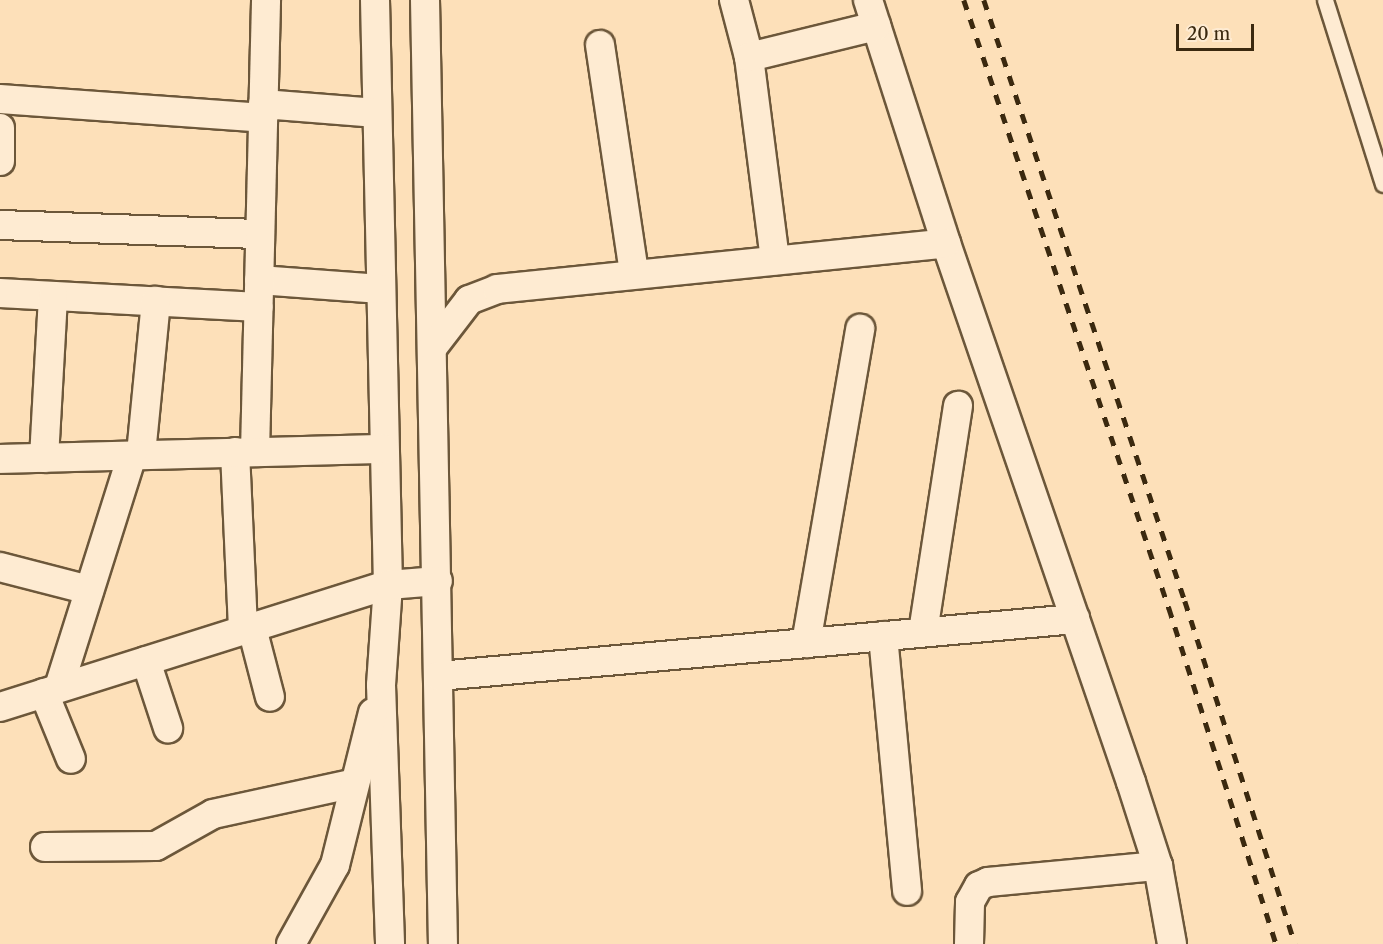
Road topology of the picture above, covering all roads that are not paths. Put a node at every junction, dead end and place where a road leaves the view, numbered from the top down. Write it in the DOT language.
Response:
graph roads {
  1 [pos="261,0"];
  2 [pos="375,0"];
  3 [pos="424,0"];
  4 [pos="734,0"];
  5 [pos="1325,0"];
  6 [pos="872,13"];
  7 [pos="600,45"];
  8 [pos="749,57"];
  9 [pos="0,99"];
  10 [pos="263,111"];
  11 [pos="377,113"];
  12 [pos="0,128"];
  13 [pos="0,161"];
  14 [pos="1383,184"];
  15 [pos="0,225"];
  16 [pos="260,234"];
  17 [pos="946,243"];
  18 [pos="775,260"];
  19 [pos="634,273"];
  20 [pos="381,289"];
  21 [pos="0,293"];
  22 [pos="259,294"];
  23 [pos="53,296"];
  24 [pos="156,301"];
  25 [pos="860,329"];
  26 [pos="433,347"];
  27 [pos="958,406"];
  28 [pos="384,449"];
  29 [pos="245,452"];
  30 [pos="136,454"];
  31 [pos="44,458"];
  32 [pos="0,459"];
  33 [pos="0,567"];
  34 [pos="438,581"];
  35 [pos="388,585"];
  36 [pos="89,590"];
  37 [pos="1076,619"];
  38 [pos="248,629"];
  39 [pos="923,632"];
  40 [pos="883,636"];
  41 [pos="806,643"];
  42 [pos="146,661"];
  43 [pos="440,676"];
  44 [pos="381,684"];
  45 [pos="52,690"];
  46 [pos="270,697"];
  47 [pos="0,707"];
  48 [pos="168,728"];
  49 [pos="71,759"];
  50 [pos="355,783"];
  51 [pos="45,846"];
  52 [pos="1158,866"];
  53 [pos="907,891"];
  54 [pos="291,944"];
  55 [pos="390,944"];
  56 [pos="443,944"];
  57 [pos="969,944"];
  58 [pos="1172,944"];
  1 -- 10 [label="street"];
  2 -- 11 [label="street"];
  3 -- 26 [label="street"];
  4 -- 8 [label="street"];
  5 -- 14 [label="lane"];
  6 -- 8 [label="street"];
  6 -- 17 [label="street"];
  7 -- 19 [label="street"];
  8 -- 18 [label="street"];
  9 -- 10 [label="street"];
  10 -- 11 [label="street"];
  10 -- 16 [label="street"];
  11 -- 20 [label="street"];
  12 -- 13 [label="street"];
  15 -- 16 [label="street"];
  16 -- 22 [label="street"];
  17 -- 18 [label="street"];
  17 -- 37 [label="street"];
  18 -- 19 [label="street"];
  19 -- 26 [label="street"];
  20 -- 22 [label="street"];
  20 -- 28 [label="street"];
  21 -- 23 [label="street"];
  22 -- 24 [label="street"];
  22 -- 29 [label="street"];
  23 -- 24 [label="street"];
  23 -- 31 [label="street"];
  24 -- 30 [label="street"];
  25 -- 41 [label="street"];
  26 -- 34 [label="street"];
  27 -- 39 [label="street"];
  28 -- 29 [label="street"];
  28 -- 35 [label="street"];
  29 -- 30 [label="street"];
  29 -- 38 [label="street"];
  30 -- 31 [label="street"];
  30 -- 36 [label="street"];
  31 -- 32 [label="street"];
  33 -- 36 [label="street"];
  34 -- 35 [label="street"];
  34 -- 43 [label="street"];
  35 -- 38 [label="street"];
  35 -- 44 [label="street"];
  36 -- 45 [label="street"];
  37 -- 39 [label="street"];
  37 -- 52 [label="street"];
  38 -- 42 [label="street"];
  38 -- 46 [label="street"];
  39 -- 40 [label="street"];
  40 -- 41 [label="street"];
  40 -- 53 [label="street"];
  41 -- 43 [label="street"];
  42 -- 45 [label="street"];
  42 -- 48 [label="street"];
  43 -- 56 [label="street"];
  44 -- 50 [label="street"];
  44 -- 55 [label="street"];
  45 -- 47 [label="street"];
  45 -- 49 [label="street"];
  50 -- 51 [label="street"];
  50 -- 54 [label="street"];
  52 -- 57 [label="street"];
  52 -- 58 [label="street"];
}
